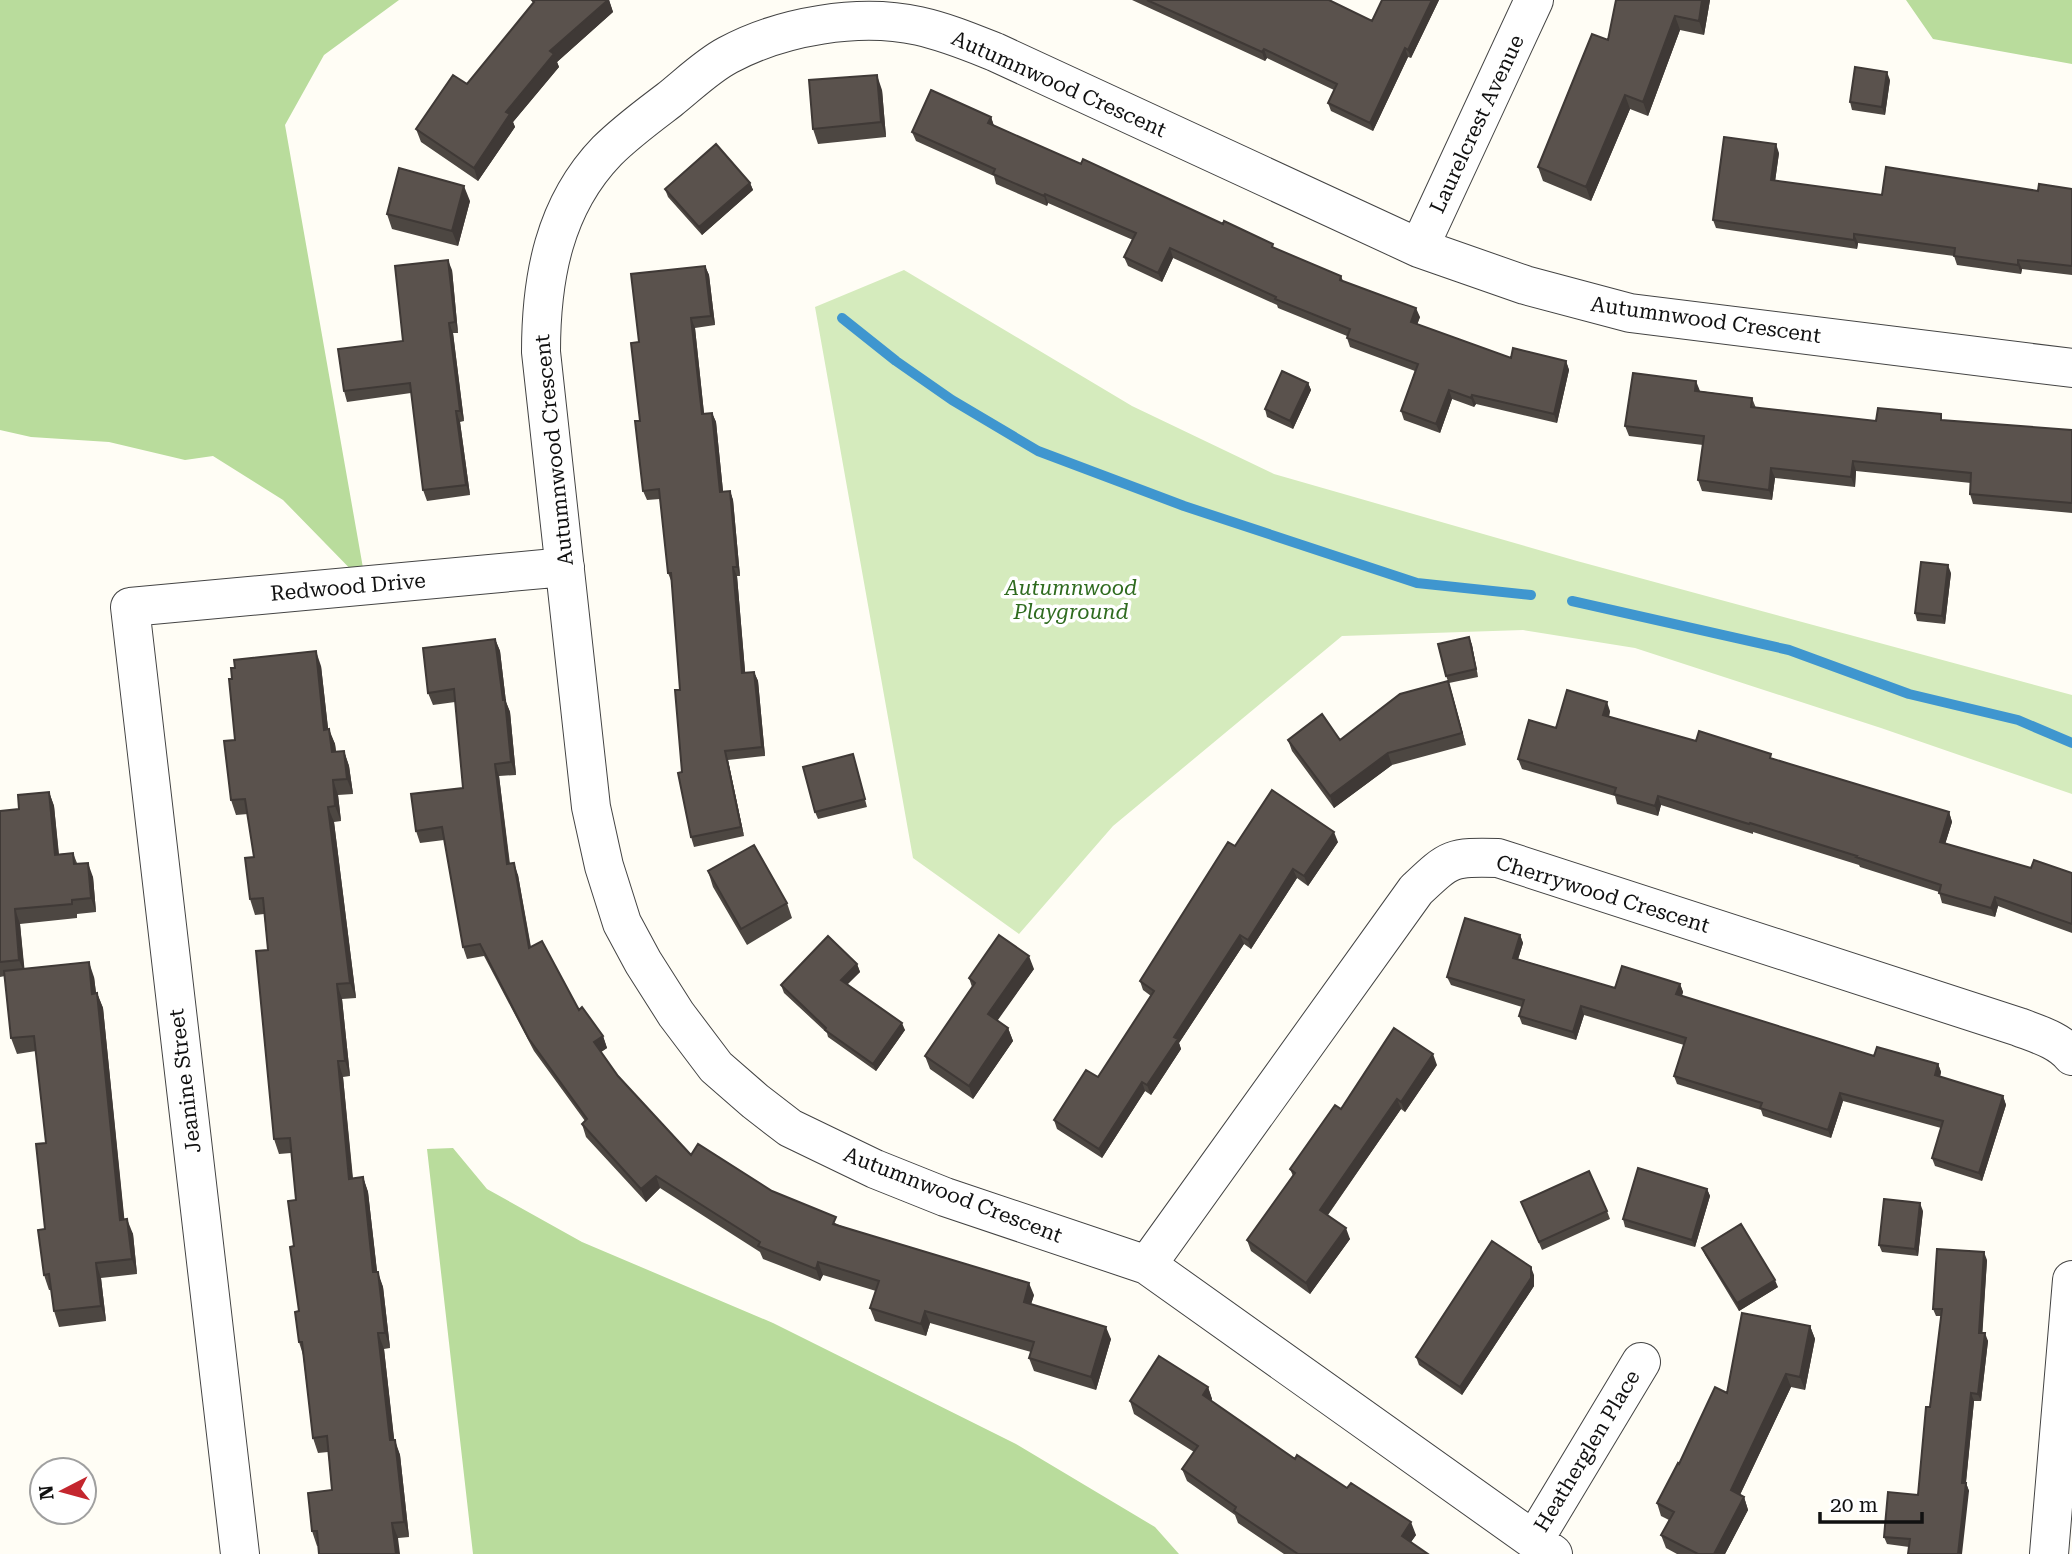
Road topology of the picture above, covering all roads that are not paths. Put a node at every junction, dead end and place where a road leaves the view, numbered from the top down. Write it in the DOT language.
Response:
graph roads {
  1 [pos="1534,0"];
  2 [pos="1419,248"];
  3 [pos="2072,368"];
  4 [pos="565,566"];
  5 [pos="130,607"];
  6 [pos="2072,1056"];
  7 [pos="1147,1265"];
  8 [pos="2072,1280"];
  9 [pos="1641,1362"];
  10 [pos="1544,1547"];
  11 [pos="240,1554"];
  12 [pos="2049,1554"];
  1 -- 2 [label="street, Laurelcrest Avenue"];
  2 -- 3 [label="street, Autumnwood Crescent"];
  2 -- 4 [label="street, Autumnwood Crescent"];
  4 -- 5 [label="street, Redwood Drive"];
  4 -- 7 [label="street, Autumnwood Crescent"];
  5 -- 11 [label="street, Jeanine Street"];
  6 -- 7 [label="street, Cherrywood Crescent"];
  7 -- 10 [label="street, Autumnwood Crescent"];
  8 -- 12 [label="street"];
  9 -- 10 [label="street, Heatherglen Place"];
}
